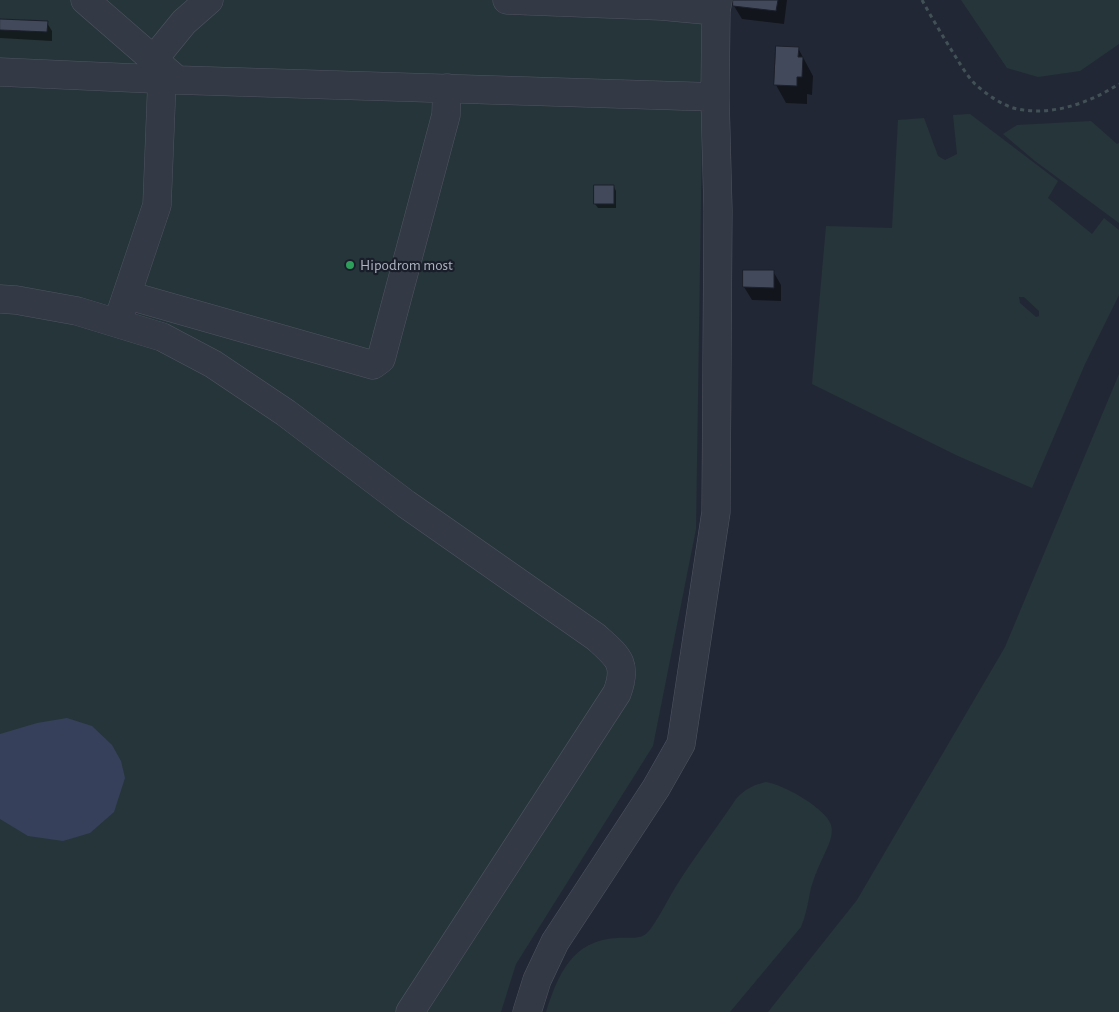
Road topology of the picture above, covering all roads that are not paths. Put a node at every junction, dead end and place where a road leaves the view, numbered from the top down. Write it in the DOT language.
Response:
graph roads {
  1 [pos="85,0"];
  2 [pos="209,0"];
  3 [pos="507,0"];
  4 [pos="717,6"];
  5 [pos="0,72"];
  6 [pos="164,73"];
  7 [pos="447,88"];
  8 [pos="715,97"];
  9 [pos="127,295"];
  10 [pos="0,299"];
  11 [pos="117,324"];
  12 [pos="410,1012"];
  13 [pos="527,1012"];
  1 -- 6 [label="street"];
  2 -- 6 [label="street"];
  3 -- 4 [label="street"];
  4 -- 8 [label="street"];
  5 -- 6 [label="street"];
  6 -- 7 [label="street"];
  6 -- 9 [label="street"];
  7 -- 8 [label="street"];
  7 -- 9 [label="street"];
  8 -- 13 [label="street"];
  9 -- 11 [label="street"];
  10 -- 11 [label="street"];
  11 -- 12 [label="street"];
}
